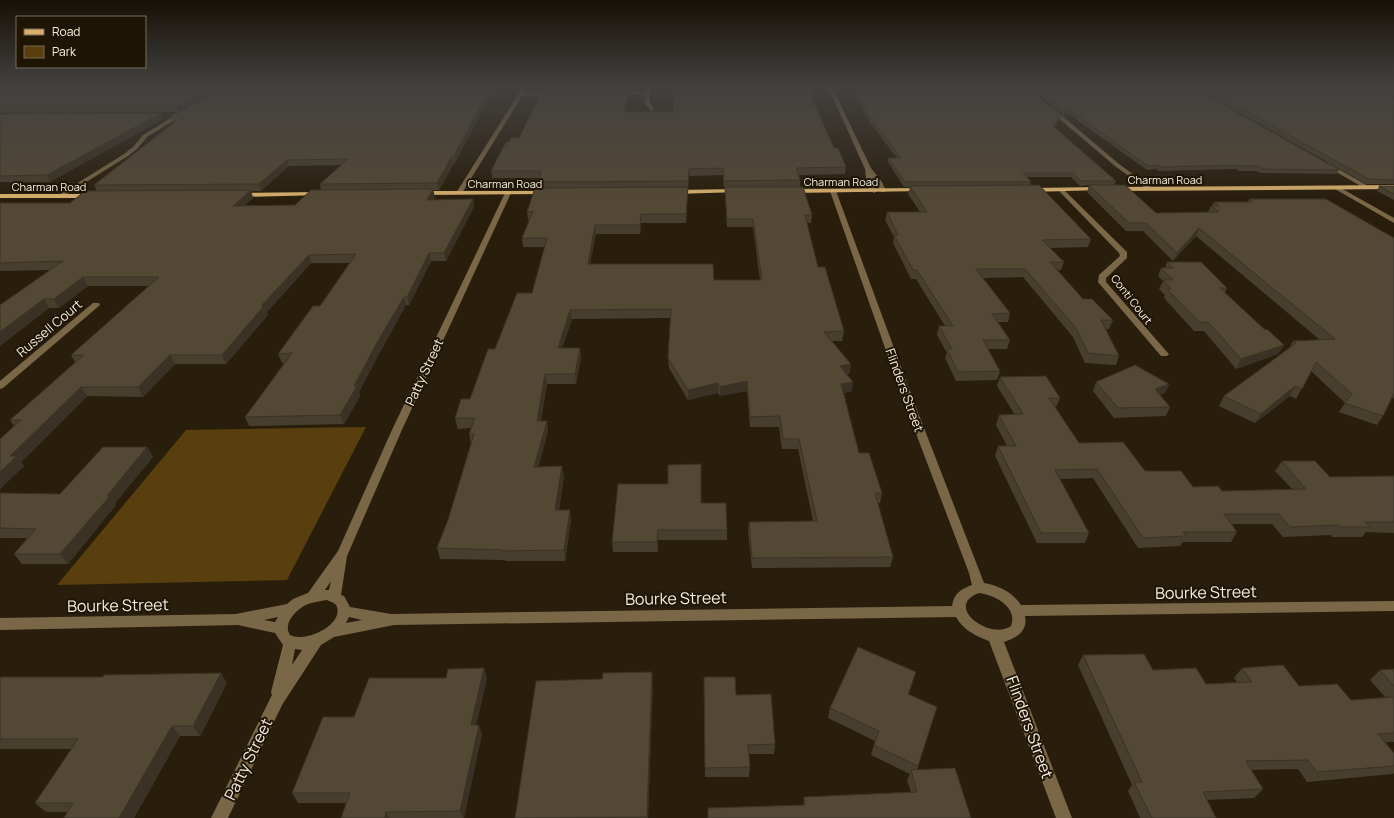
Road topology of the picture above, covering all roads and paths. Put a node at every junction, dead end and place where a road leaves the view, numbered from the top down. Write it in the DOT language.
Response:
graph roads {
  1 [pos="162,125"];
  2 [pos="501,125"];
  3 [pos="848,125"];
  4 [pos="1070,125"];
  5 [pos="1320,161"];
  6 [pos="1117,165"];
  7 [pos="868,169"];
  8 [pos="1337,188"];
  9 [pos="1368,188"];
  10 [pos="1394,188"];
  11 [pos="1140,189"];
  12 [pos="1150,189"];
  13 [pos="929,190"];
  14 [pos="1022,190"];
  15 [pos="1061,190"];
  16 [pos="746,191"];
  17 [pos="785,191"];
  18 [pos="833,191"];
  19 [pos="874,191"];
  20 [pos="883,191"];
  21 [pos="666,192"];
  22 [pos="459,193"];
  23 [pos="508,193"];
  24 [pos="555,193"];
  25 [pos="327,194"];
  26 [pos="417,194"];
  27 [pos="231,195"];
  28 [pos="0,196"];
  29 [pos="60,196"];
  30 [pos="101,196"];
  31 [pos="1394,221"];
  32 [pos="96,305"];
  33 [pos="1164,354"];
  34 [pos="0,386"];
  35 [pos="343,553"];
  36 [pos="979,588"];
  37 [pos="313,597"];
  38 [pos="334,597"];
  39 [pos="1394,606"];
  40 [pos="291,609"];
  41 [pos="344,611"];
  42 [pos="959,611"];
  43 [pos="1018,611"];
  44 [pos="394,619"];
  45 [pos="236,620"];
  46 [pos="0,624"];
  47 [pos="281,629"];
  48 [pos="334,631"];
  49 [pos="994,636"];
  50 [pos="315,642"];
  51 [pos="290,643"];
  52 [pos="276,700"];
  53 [pos="220,818"];
  54 [pos="1064,818"];
  1 -- 29 [label="street"];
  2 -- 22 [label="street"];
  3 -- 7 [label="street"];
  4 -- 6 [label="street"];
  5 -- 9 [label="street"];
  6 -- 11 [label="street"];
  6 -- 12 [label="street"];
  7 -- 19 [label="street"];
  7 -- 20 [label="street"];
  8 -- 9 [label="main road, Charman Road"];
  8 -- 12 [label="main road, Charman Road"];
  8 -- 31 [label="street"];
  9 -- 10 [label="main road, Charman Road"];
  11 -- 12 [label="main road, Charman Road"];
  11 -- 15 [label="main road, Charman Road"];
  13 -- 20 [label="main road, Charman Road"];
  14 -- 15 [label="main road, Charman Road"];
  15 -- 33 [label="street, Conti Court"];
  16 -- 21 [label="main road"];
  17 -- 18 [label="main road, Charman Road"];
  18 -- 19 [label="main road, Charman Road"];
  18 -- 36 [label="street, Flinders Street"];
  19 -- 20 [label="main road, Charman Road"];
  22 -- 23 [label="main road, Charman Road"];
  22 -- 26 [label="main road, Charman Road"];
  23 -- 24 [label="main road, Charman Road"];
  23 -- 35 [label="street, Patty Street"];
  25 -- 27 [label="main road"];
  28 -- 29 [label="main road, Charman Road"];
  29 -- 30 [label="main road, Charman Road"];
  32 -- 34 [label="street, Russell Court"];
  35 -- 37 [label="street, Patty Street"];
  35 -- 38 [label="street, Patty Street"];
  36 -- 42 [label="street"];
  36 -- 43 [label="street"];
  37 -- 38 [label="street"];
  37 -- 40 [label="street"];
  38 -- 41 [label="street"];
  39 -- 43 [label="street, Bourke Street"];
  40 -- 45 [label="street, Bourke Street"];
  40 -- 47 [label="street"];
  41 -- 44 [label="street, Bourke Street"];
  41 -- 48 [label="street"];
  42 -- 44 [label="street, Bourke Street"];
  42 -- 49 [label="street"];
  43 -- 49 [label="street"];
  44 -- 48 [label="street, Bourke Street"];
  45 -- 46 [label="street, Bourke Street"];
  45 -- 47 [label="street, Bourke Street"];
  47 -- 51 [label="street"];
  48 -- 50 [label="street"];
  49 -- 54 [label="street, Flinders Street"];
  50 -- 51 [label="street"];
  50 -- 52 [label="street, Patty Street"];
  51 -- 52 [label="street, Patty Street"];
  52 -- 53 [label="street, Patty Street"];
}
